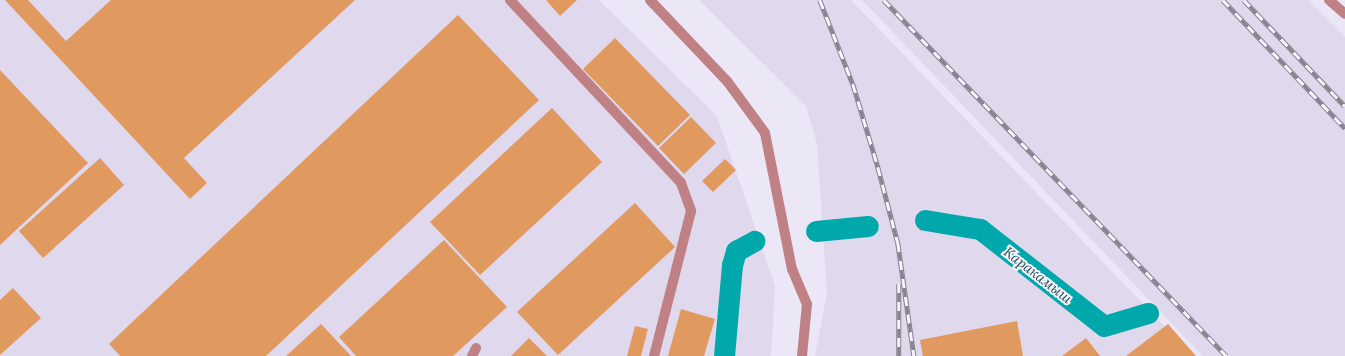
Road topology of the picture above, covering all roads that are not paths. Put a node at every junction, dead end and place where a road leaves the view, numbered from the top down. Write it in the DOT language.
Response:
graph roads {
  1 [pos="510,0"];
  2 [pos="650,0"];
  3 [pos="1329,0"];
  4 [pos="1345,14"];
  5 [pos="654,356"];
  6 [pos="802,356"];
  1 -- 5 [label="street"];
  2 -- 6 [label="street"];
  3 -- 4 [label="street"];
}
